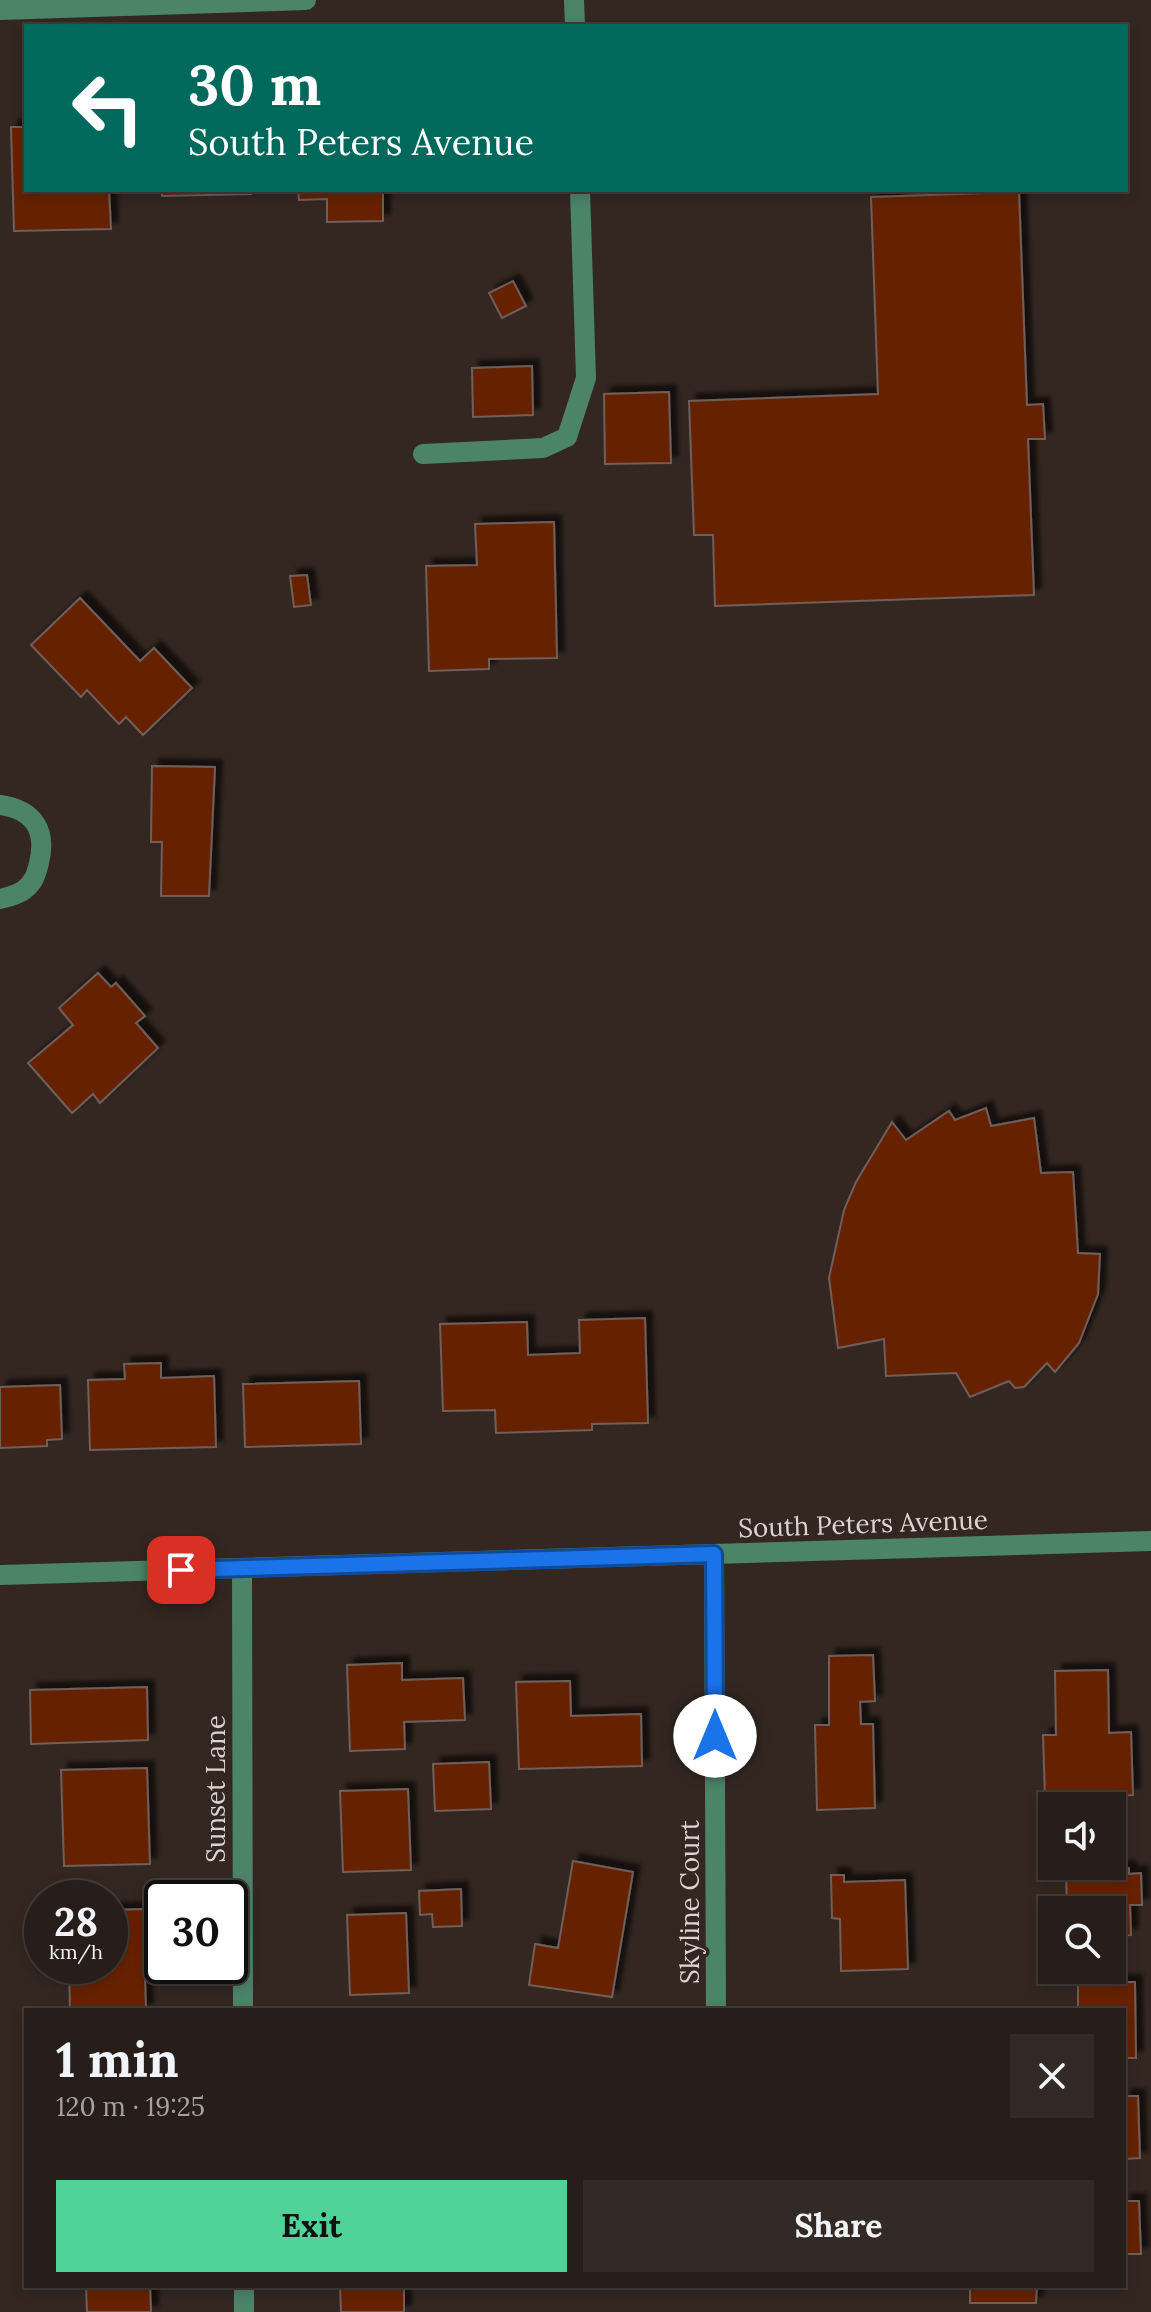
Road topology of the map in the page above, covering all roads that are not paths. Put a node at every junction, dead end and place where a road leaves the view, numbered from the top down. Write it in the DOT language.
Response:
graph roads {
  1 [pos="306,0"];
  2 [pos="574,0"];
  3 [pos="1,6"];
  4 [pos="575,24"];
  5 [pos="580,192"];
  6 [pos="423,454"];
  7 [pos="0,805"];
  8 [pos="0,899"];
  9 [pos="1151,1541"];
  10 [pos="714,1554"];
  11 [pos="242,1568"];
  12 [pos="0,1575"];
  13 [pos="243,2008"];
  14 [pos="716,2008"];
  15 [pos="244,2288"];
  16 [pos="244,2312"];
  1 -- 3 [label="street"];
  2 -- 4 [label="street"];
  5 -- 6 [label="street"];
  7 -- 8 [label="street"];
  9 -- 10 [label="street, South Peters Avenue"];
  10 -- 11 [label="street, South Peters Avenue"];
  10 -- 14 [label="street, Skyline Court"];
  11 -- 12 [label="street, South Peters Avenue"];
  11 -- 13 [label="street, Sunset Lane"];
  15 -- 16 [label="street"];
}
